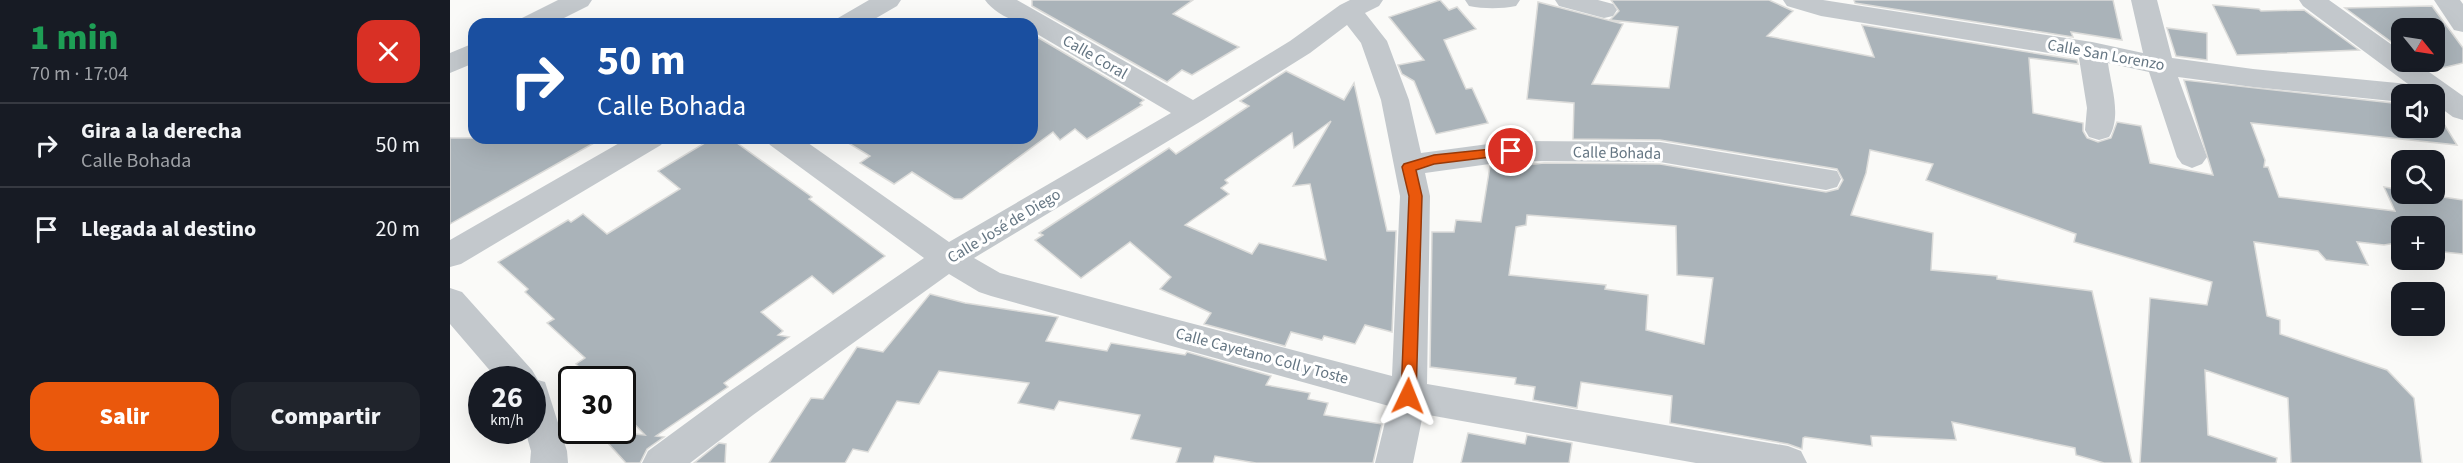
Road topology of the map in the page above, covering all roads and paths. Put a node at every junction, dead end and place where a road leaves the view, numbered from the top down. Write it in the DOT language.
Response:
graph roads {
  1 [pos="579,0"];
  2 [pos="888,0"];
  3 [pos="998,0"];
  4 [pos="1478,0"];
  5 [pos="1507,0"];
  6 [pos="1568,0"];
  7 [pos="1796,0"];
  8 [pos="1921,0"];
  9 [pos="2144,0"];
  10 [pos="2312,0"];
  11 [pos="2447,0"];
  12 [pos="1355,4"];
  13 [pos="1604,10"];
  14 [pos="543,18"];
  15 [pos="857,18"];
  16 [pos="1029,18"];
  17 [pos="1038,23"];
  18 [pos="2463,24"];
  19 [pos="1933,27"];
  20 [pos="2092,51"];
  21 [pos="468,55"];
  22 [pos="450,64"];
  23 [pos="2160,65"];
  24 [pos="2391,91"];
  25 [pos="2452,101"];
  26 [pos="1193,113"];
  27 [pos="2100,130"];
  28 [pos="641,144"];
  29 [pos="788,144"];
  30 [pos="2192,157"];
  31 [pos="1408,167"];
  32 [pos="1826,179"];
  33 [pos="450,255"];
  34 [pos="948,258"];
  35 [pos="450,301"];
  36 [pos="508,366"];
  37 [pos="1408,396"];
  38 [pos="546,442"];
  39 [pos="549,463"];
  40 [pos="661,463"];
  41 [pos="1394,463"];
  42 [pos="1788,463"];
  1 -- 14 [label="street"];
  2 -- 15 [label="street"];
  3 -- 16 [label="street, Calle Coral"];
  4 -- 5 [label="street"];
  6 -- 13 [label="street"];
  7 -- 19 [label="street, Calle San Lorenzo"];
  8 -- 19 [label="street"];
  9 -- 23 [label="street"];
  10 -- 25 [label="street"];
  11 -- 18 [label="street"];
  12 -- 26 [label="street, Calle José de Diego"];
  12 -- 31 [label="street"];
  17 -- 26 [label="street, Calle Coral"];
  19 -- 20 [label="street, Calle San Lorenzo"];
  20 -- 23 [label="street, Calle San Lorenzo"];
  20 -- 27 [label="street"];
  21 -- 22 [label="street"];
  23 -- 24 [label="street, Calle San Lorenzo"];
  23 -- 30 [label="street"];
  26 -- 34 [label="street, Calle José de Diego"];
  28 -- 33 [label="street"];
  29 -- 34 [label="street, Calle Cayetano Coll y Toste"];
  31 -- 32 [label="street, Calle Bohada"];
  31 -- 37 [label="street"];
  34 -- 37 [label="street, Calle Cayetano Coll y Toste"];
  34 -- 40 [label="street, Calle José de Diego"];
  35 -- 36 [label="street"];
  37 -- 41 [label="street"];
  37 -- 42 [label="street, Calle Cayetano Coll y Toste"];
  38 -- 39 [label="street"];
}
